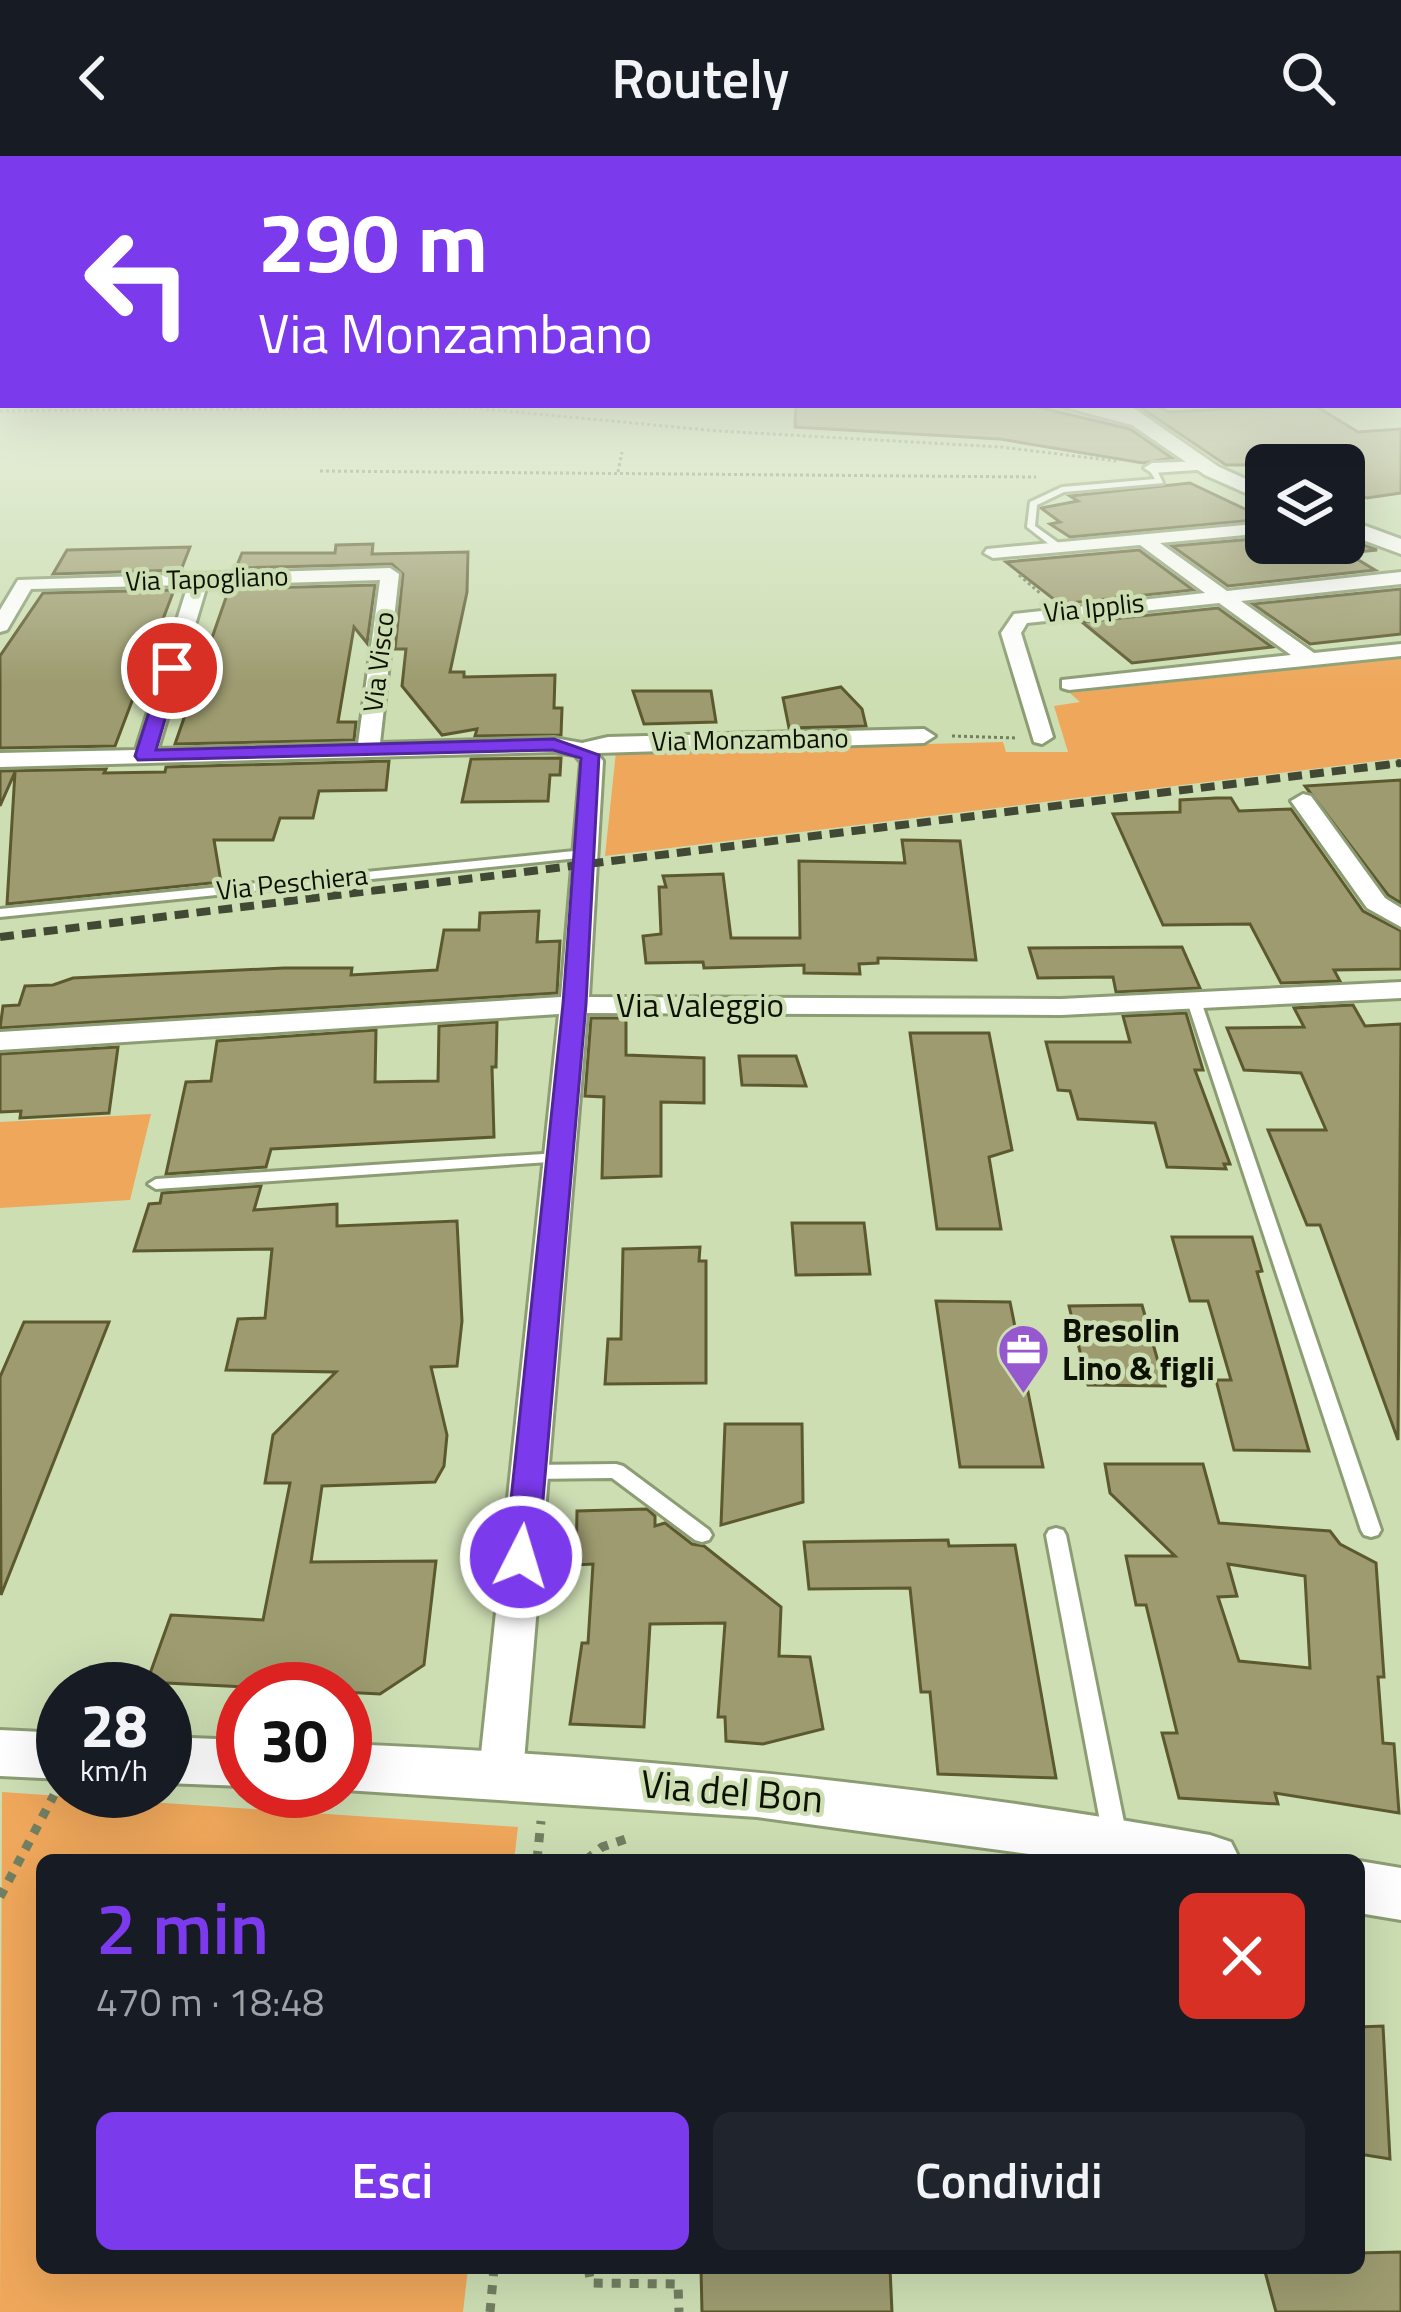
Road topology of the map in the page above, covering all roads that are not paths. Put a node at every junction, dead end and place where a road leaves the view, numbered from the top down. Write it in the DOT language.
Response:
graph roads {
  1 [pos="1142,483"];
  2 [pos="1245,530"];
  3 [pos="1365,533"];
  4 [pos="1143,539"];
  5 [pos="1057,547"];
  6 [pos="1401,547"];
  7 [pos="994,553"];
  8 [pos="390,574"];
  9 [pos="1399,577"];
  10 [pos="199,579"];
  11 [pos="1223,595"];
  12 [pos="0,626"];
  13 [pos="1401,650"];
  14 [pos="1309,659"];
  15 [pos="1069,684"];
  16 [pos="925,736"];
  17 [pos="1042,737"];
  18 [pos="368,749"];
  19 [pos="582,750"];
  20 [pos="145,756"];
  21 [pos="0,760"];
  22 [pos="1303,800"];
  23 [pos="584,854"];
  24 [pos="0,913"];
  25 [pos="1401,919"];
  26 [pos="1401,990"];
  27 [pos="1194,1001"];
  28 [pos="574,1004"];
  29 [pos="0,1041"];
  30 [pos="558,1158"];
  31 [pos="156,1184"];
  32 [pos="529,1472"];
  33 [pos="1371,1530"];
  34 [pos="702,1535"];
  35 [pos="1056,1535"];
  36 [pos="0,1754"];
  37 [pos="36,1767"];
  38 [pos="372,1768"];
  39 [pos="501,1773"];
  40 [pos="1117,1843"];
  41 [pos="1177,1854"];
  42 [pos="1365,1887"];
  43 [pos="1401,1894"];
  1 -- 5 [label="lane"];
  2 -- 4 [label="street, Via Ipplis"];
  3 -- 6 [label="street"];
  4 -- 5 [label="street, Via Ipplis"];
  4 -- 11 [label="street, Via Ipplis"];
  5 -- 7 [label="street, Via Ipplis"];
  8 -- 10 [label="street, Via Tapogliano"];
  8 -- 18 [label="street, Via Visco"];
  9 -- 11 [label="street, Via Ipplis"];
  10 -- 12 [label="street, Via Tapogliano"];
  10 -- 20 [label="street"];
  11 -- 14 [label="street, Via Ipplis"];
  11 -- 17 [label="street, Via Ipplis"];
  13 -- 14 [label="street"];
  14 -- 15 [label="street"];
  16 -- 19 [label="street, Via Monzambano"];
  18 -- 19 [label="street, Via Monzambano"];
  18 -- 20 [label="street, Via Monzambano"];
  19 -- 23 [label="street"];
  20 -- 21 [label="street, Via Monzambano"];
  22 -- 25 [label="street"];
  23 -- 24 [label="lane, Via Peschiera"];
  23 -- 28 [label="street"];
  26 -- 27 [label="street, Via Valeggio"];
  27 -- 28 [label="street, Via Valeggio"];
  27 -- 33 [label="lane"];
  28 -- 29 [label="street, Via Valeggio"];
  28 -- 30 [label="street"];
  30 -- 31 [label="lane"];
  30 -- 32 [label="street"];
  32 -- 34 [label="lane"];
  32 -- 39 [label="street"];
  35 -- 40 [label="lane"];
  36 -- 37 [label="street"];
  38 -- 39 [label="street, Via del Bon"];
  39 -- 40 [label="street, Via del Bon"];
  40 -- 41 [label="street, Via del Bon"];
  42 -- 43 [label="street"];
}
